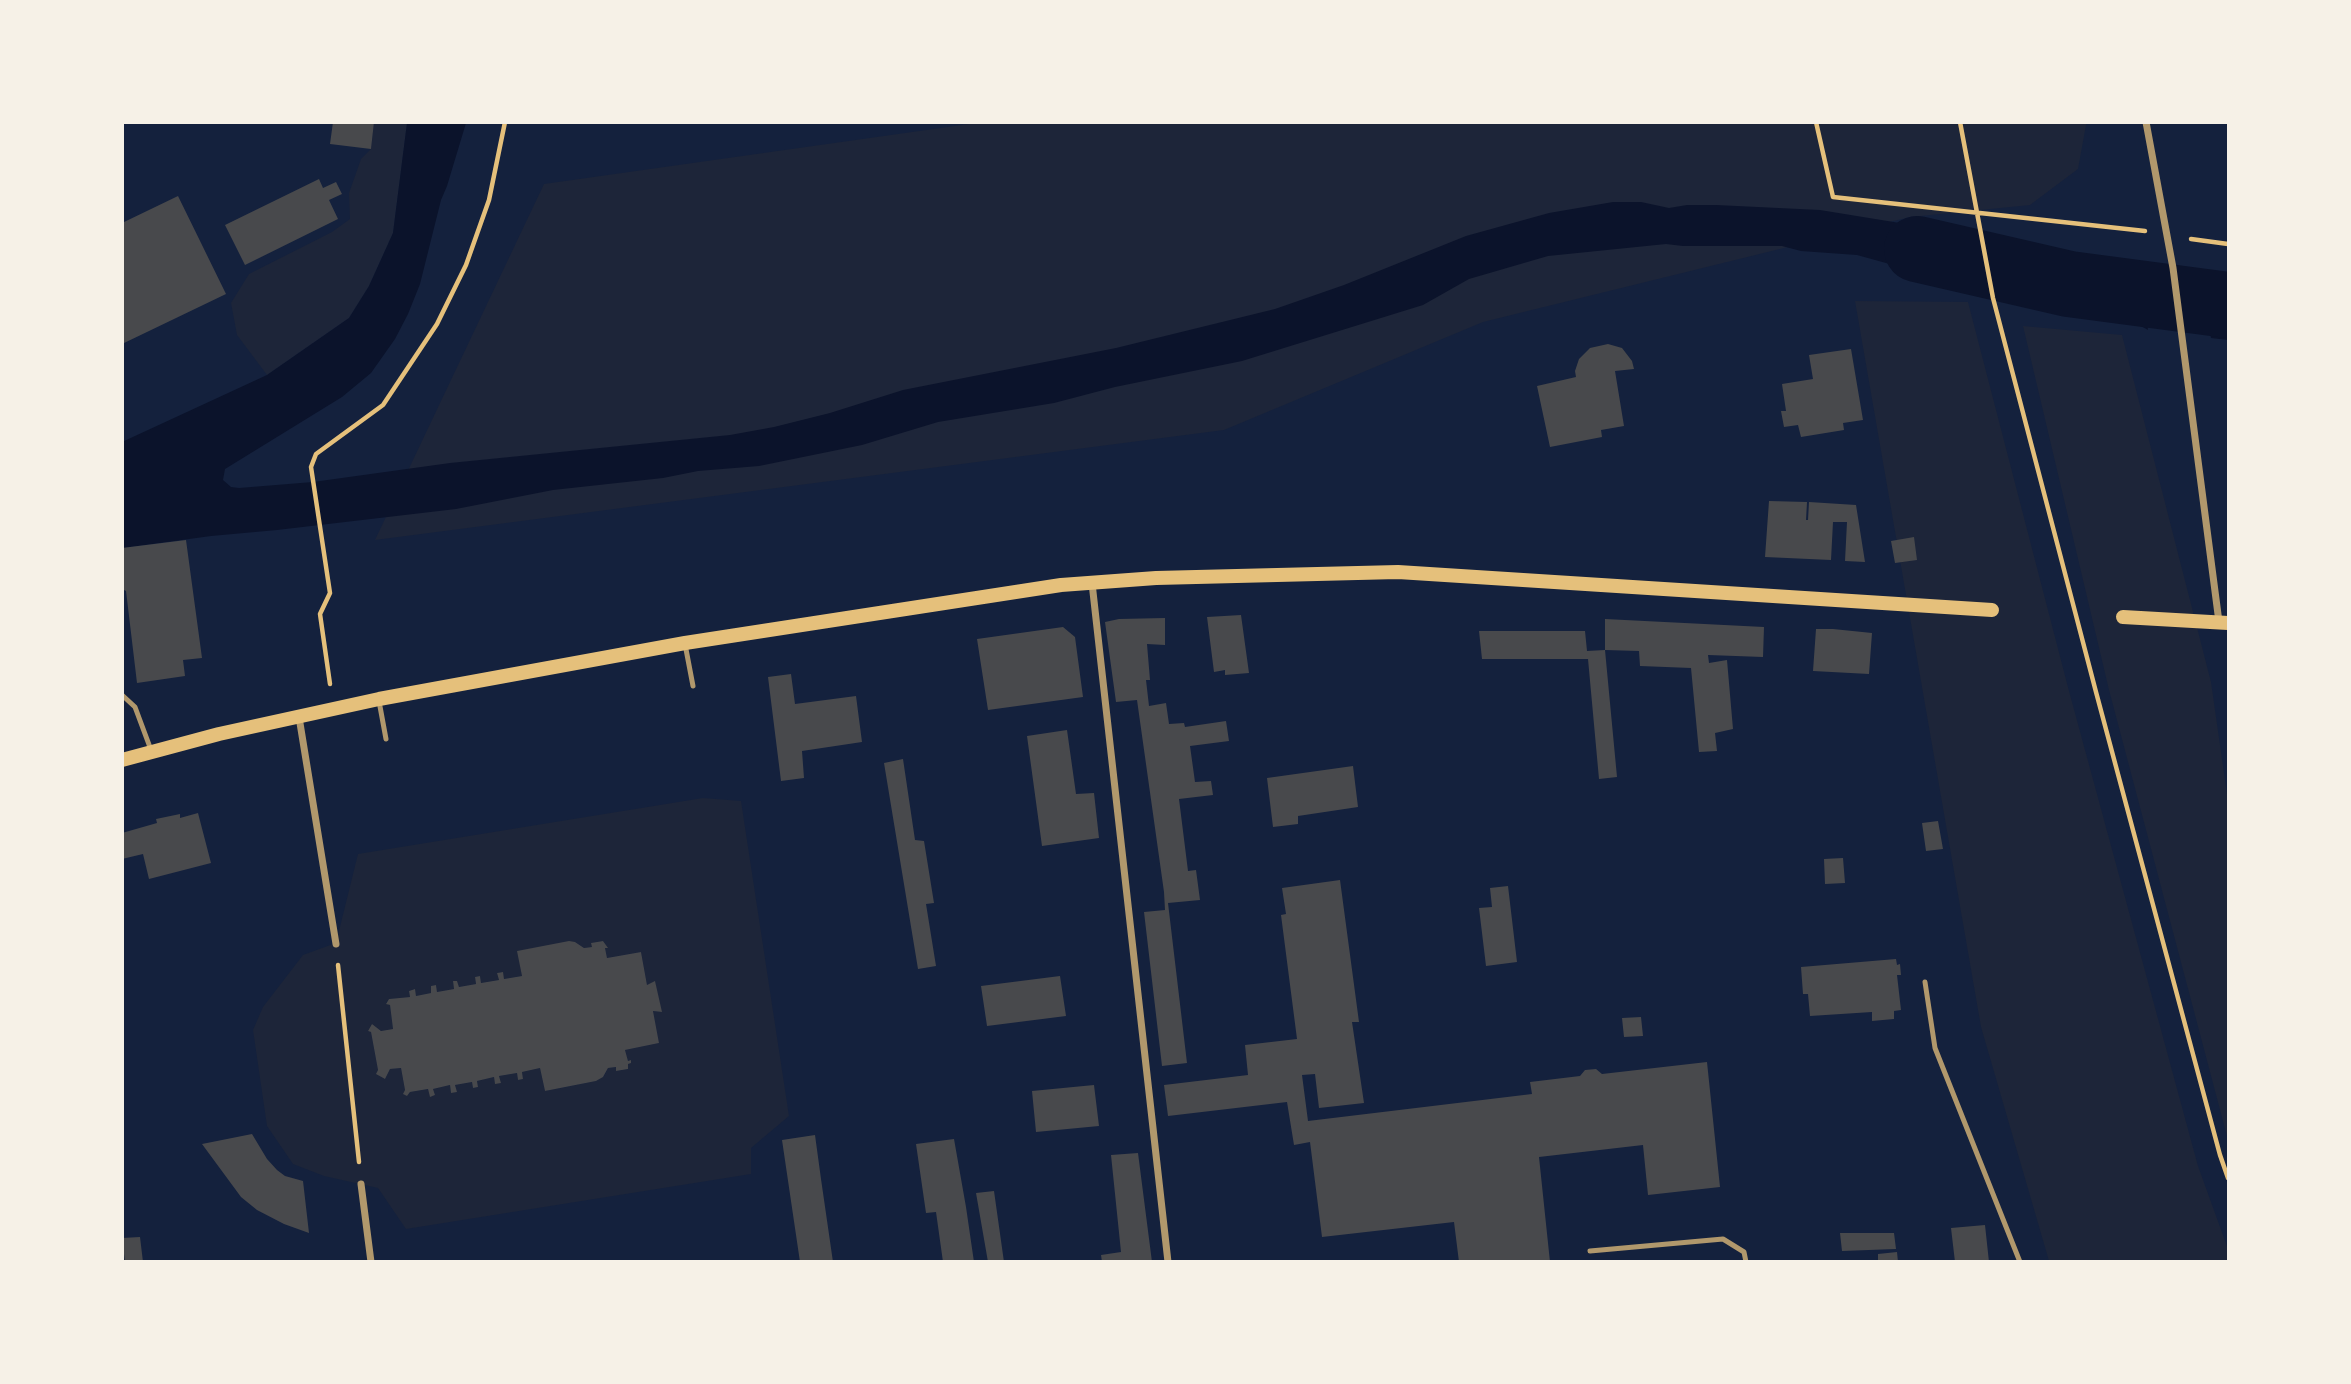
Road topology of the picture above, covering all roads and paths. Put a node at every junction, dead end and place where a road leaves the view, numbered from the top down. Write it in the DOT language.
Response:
graph roads {
  1 [pos="505,122"];
  2 [pos="1816,122"];
  3 [pos="1960,122"];
  4 [pos="2146,122"];
  5 [pos="2138,230"];
  6 [pos="2165,235"];
  7 [pos="2228,244"];
  8 [pos="1092,583"];
  9 [pos="1992,610"];
  10 [pos="2123,617"];
  11 [pos="2224,622"];
  12 [pos="685,643"];
  13 [pos="693,686"];
  14 [pos="122,695"];
  15 [pos="379,699"];
  16 [pos="334,709"];
  17 [pos="299,717"];
  18 [pos="387,739"];
  19 [pos="151,752"];
  20 [pos="122,760"];
  21 [pos="336,944"];
  22 [pos="1925,982"];
  23 [pos="2228,1178"];
  24 [pos="361,1184"];
  25 [pos="1590,1251"];
  26 [pos="371,1262"];
  27 [pos="1168,1262"];
  28 [pos="1746,1262"];
  29 [pos="2020,1262"];
  1 -- 16 [label="path"];
  2 -- 5 [label="path"];
  3 -- 23 [label="path"];
  4 -- 6 [label="street"];
  6 -- 7 [label="path"];
  6 -- 11 [label="street"];
  8 -- 9 [label="main road"];
  8 -- 12 [label="main road"];
  8 -- 27 [label="street"];
  10 -- 11 [label="main road"];
  12 -- 13 [label="lane"];
  12 -- 15 [label="main road"];
  14 -- 19 [label="lane"];
  15 -- 16 [label="main road"];
  15 -- 18 [label="lane"];
  16 -- 17 [label="main road"];
  17 -- 19 [label="main road"];
  17 -- 21 [label="street"];
  19 -- 20 [label="main road"];
  21 -- 24 [label="path"];
  22 -- 29 [label="lane"];
  24 -- 26 [label="street"];
  25 -- 28 [label="lane"];
}
